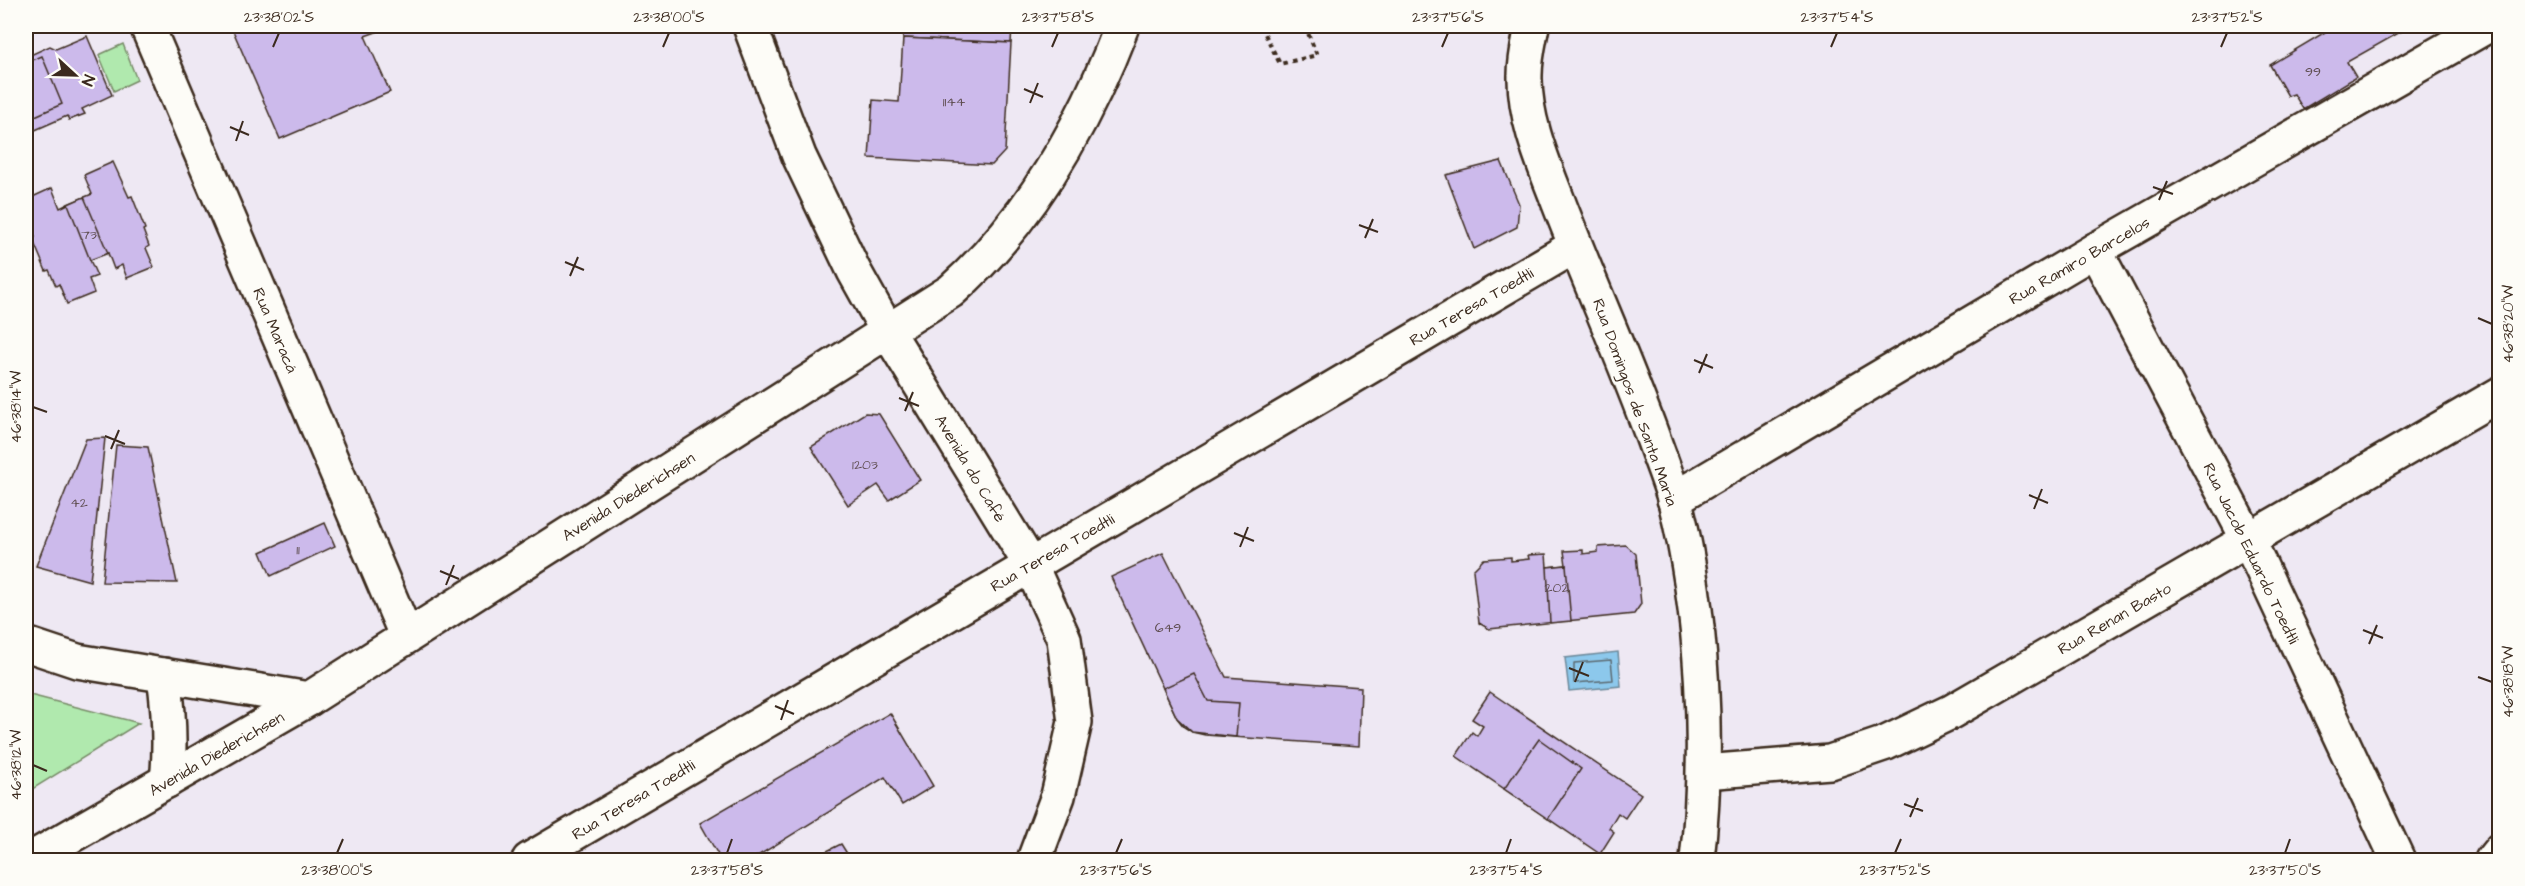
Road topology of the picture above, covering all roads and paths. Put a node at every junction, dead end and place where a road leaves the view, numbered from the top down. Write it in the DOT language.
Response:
graph roads {
  1 [pos="147,26"];
  2 [pos="750,26"];
  3 [pos="1122,26"];
  4 [pos="1261,26"];
  5 [pos="1305,26"];
  6 [pos="1532,26"];
  7 [pos="2487,26"];
  8 [pos="1575,246"];
  9 [pos="2095,250"];
  10 [pos="888,332"];
  11 [pos="2499,394"];
  12 [pos="1674,500"];
  13 [pos="2248,539"];
  14 [pos="1030,564"];
  15 [pos="406,635"];
  16 [pos="26,644"];
  17 [pos="164,675"];
  18 [pos="309,699"];
  19 [pos="1704,772"];
  20 [pos="167,781"];
  21 [pos="2499,850"];
  22 [pos="30,861"];
  23 [pos="529,861"];
  24 [pos="1034,861"];
  25 [pos="1697,861"];
  26 [pos="2398,861"];
  27 [pos="2492,861"];
  1 -- 15 [label="street, Rua Maracá"];
  2 -- 10 [label="street, Avenida do Café"];
  3 -- 10 [label="street, Avenida Diederichsen"];
  4 -- 5 [label="path"];
  6 -- 8 [label="street, Rua Domingos de Santa Maria"];
  7 -- 9 [label="street, Rua Ramiro Barcelos"];
  8 -- 12 [label="street, Rua Domingos de Santa Maria"];
  8 -- 14 [label="street, Rua Teresa Toedtli"];
  9 -- 12 [label="street, Rua Ramiro Barcelos"];
  9 -- 13 [label="street, Rua Jacob Eduardo Toedtli"];
  10 -- 14 [label="street, Avenida do Café"];
  10 -- 15 [label="street, Avenida Diederichsen"];
  11 -- 13 [label="street, Rua Renan Basto"];
  12 -- 19 [label="street, Rua Domingos de Santa Maria"];
  13 -- 19 [label="street, Rua Renan Basto"];
  13 -- 26 [label="street, Rua Jacob Eduardo Toedtli"];
  14 -- 23 [label="street, Rua Teresa Toedtli"];
  14 -- 24 [label="street, Avenida do Café"];
  15 -- 18 [label="street, Avenida Diederichsen"];
  16 -- 17 [label="street"];
  17 -- 18 [label="street"];
  17 -- 20 [label="street"];
  18 -- 20 [label="street, Avenida Diederichsen"];
  19 -- 25 [label="street, Rua Domingos de Santa Maria"];
  20 -- 22 [label="street, Avenida Diederichsen"];
  21 -- 27 [label="street"];
}
